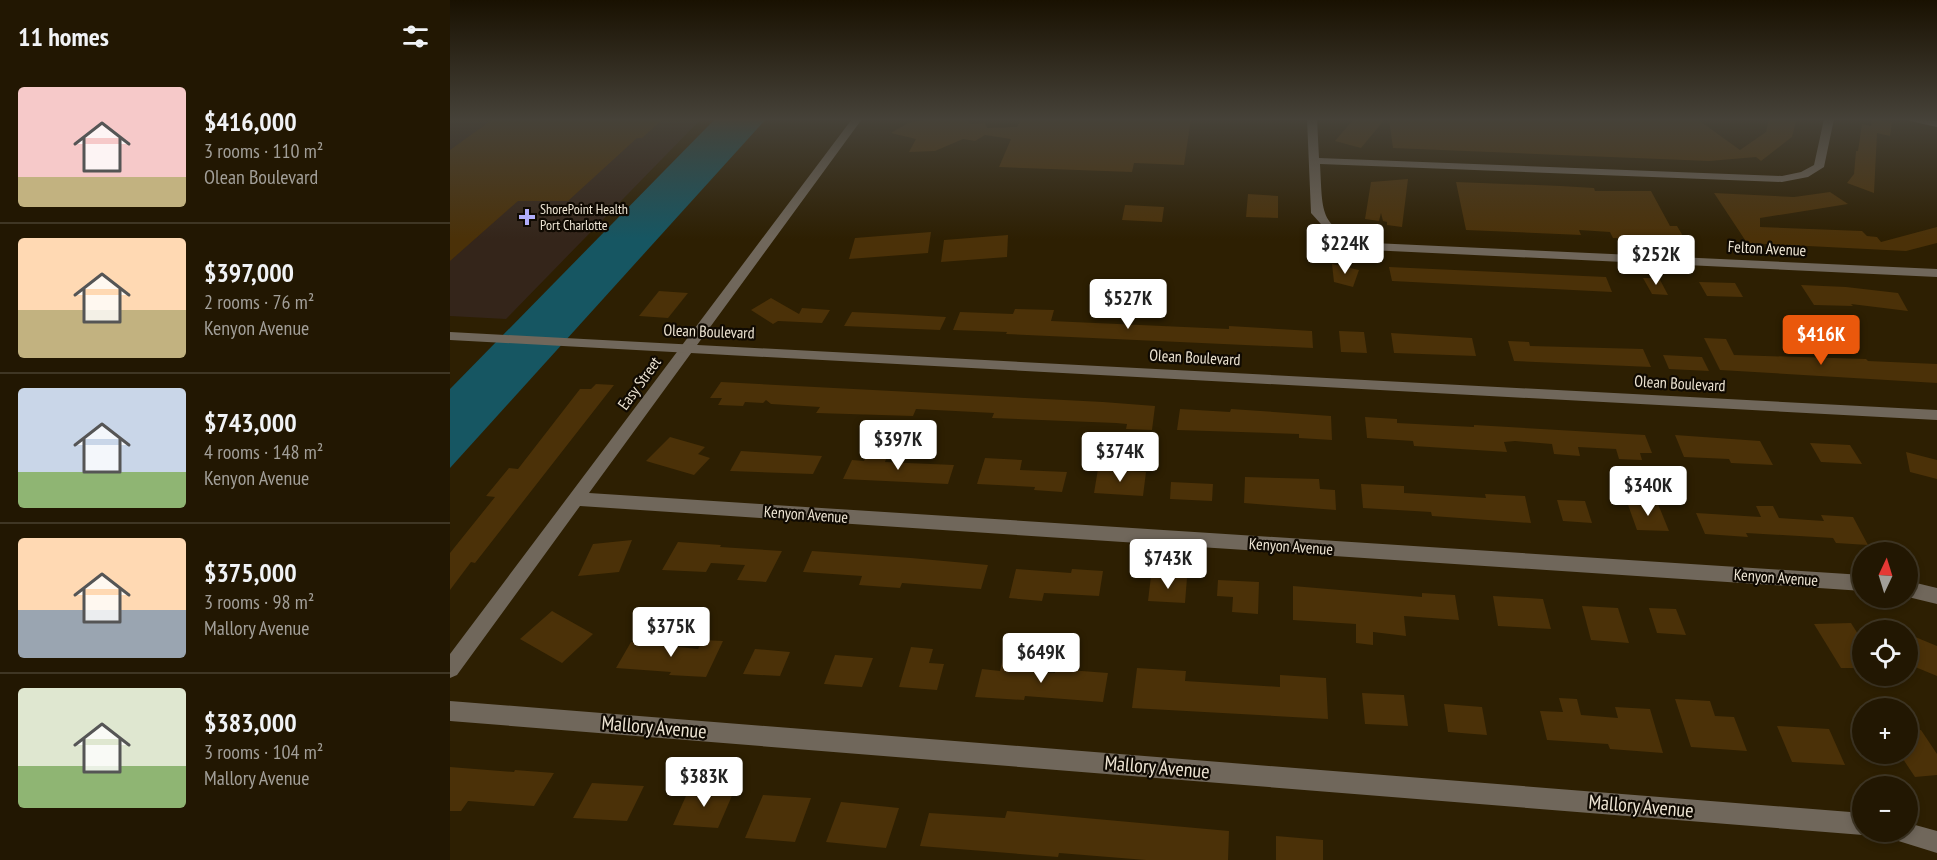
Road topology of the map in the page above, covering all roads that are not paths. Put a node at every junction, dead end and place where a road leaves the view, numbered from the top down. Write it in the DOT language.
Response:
graph roads {
  1 [pos="827,159"];
  2 [pos="1821,159"];
  3 [pos="1314,161"];
  4 [pos="1937,273"];
  5 [pos="450,336"];
  6 [pos="686,349"];
  7 [pos="1937,415"];
  8 [pos="576,499"];
  9 [pos="1852,582"];
  10 [pos="1918,591"];
  11 [pos="1937,596"];
  12 [pos="450,669"];
  13 [pos="450,711"];
  14 [pos="1852,823"];
  15 [pos="1918,836"];
  16 [pos="1937,842"];
  1 -- 6 [label="street, Easy Street"];
  2 -- 3 [label="street"];
  3 -- 4 [label="street, Felton Avenue"];
  5 -- 6 [label="street, Olean Boulevard"];
  6 -- 7 [label="street, Olean Boulevard"];
  6 -- 8 [label="street, Easy Street"];
  8 -- 9 [label="street, Kenyon Avenue"];
  8 -- 12 [label="street, Easy Street"];
  10 -- 11 [label="street"];
  13 -- 14 [label="street, Mallory Avenue"];
  15 -- 16 [label="street"];
}
